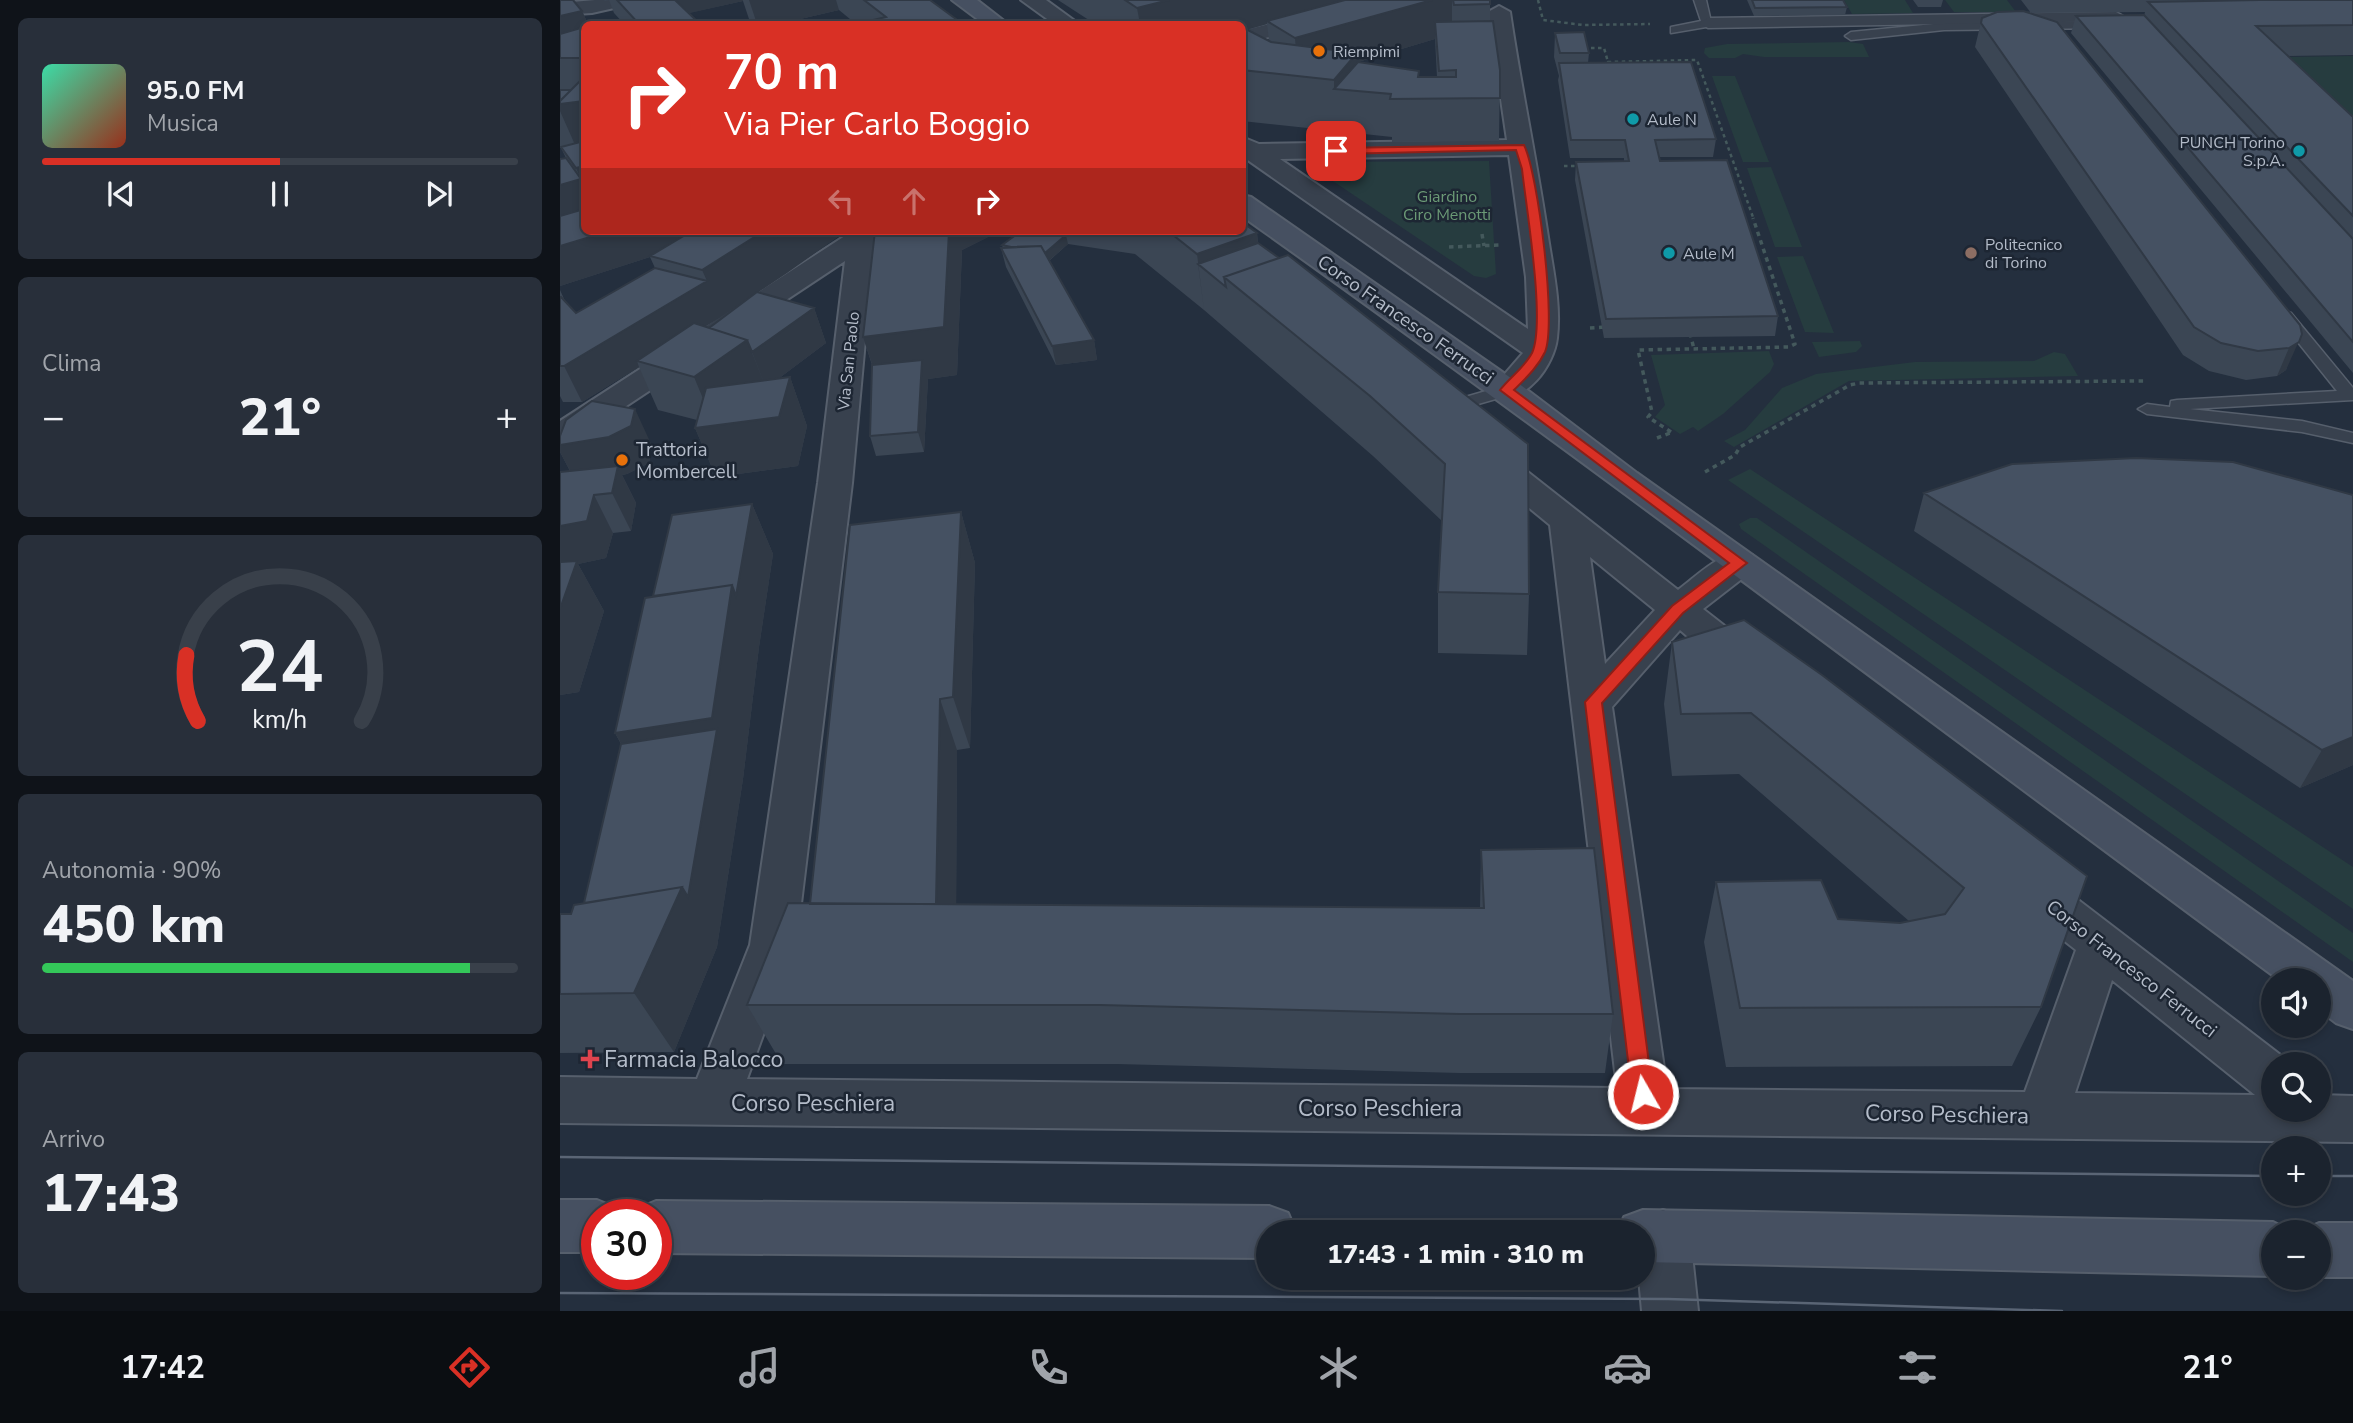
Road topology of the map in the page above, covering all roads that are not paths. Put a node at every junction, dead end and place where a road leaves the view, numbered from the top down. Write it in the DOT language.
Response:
graph roads {
  1 [pos="625,0"];
  2 [pos="963,0"];
  3 [pos="1032,0"];
  4 [pos="1388,0"];
  5 [pos="1700,0"];
  6 [pos="1501,4"];
  7 [pos="1412,7"];
  8 [pos="560,9"];
  9 [pos="594,10"];
  10 [pos="992,21"];
  11 [pos="1064,21"];
  12 [pos="2128,21"];
  13 [pos="1708,23"];
  14 [pos="2045,26"];
  15 [pos="1675,30"];
  16 [pos="1852,36"];
  17 [pos="1246,37"];
  18 [pos="2057,42"];
  19 [pos="1246,54"];
  20 [pos="1520,147"];
  21 [pos="1248,148"];
  22 [pos="1246,206"];
  23 [pos="867,235"];
  24 [pos="2278,308"];
  25 [pos="1539,351"];
  26 [pos="1507,390"];
  27 [pos="2352,395"];
  28 [pos="1420,404"];
  29 [pos="560,435"];
  30 [pos="2353,438"];
  31 [pos="835,483"];
  32 [pos="1567,519"];
  33 [pos="1739,563"];
  34 [pos="1678,610"];
  35 [pos="1776,687"];
  36 [pos="1593,702"];
  37 [pos="2004,867"];
  38 [pos="2101,944"];
  39 [pos="2299,968"];
  40 [pos="2331,991"];
  41 [pos="2353,1007"];
  42 [pos="2261,1070"];
  43 [pos="560,1100"];
  44 [pos="716,1102"];
  45 [pos="1646,1110"];
  46 [pos="2044,1116"];
  47 [pos="2335,1121"];
  48 [pos="560,1226"];
  49 [pos="581,1226"];
  50 [pos="672,1227"];
  51 [pos="1256,1232"];
  52 [pos="1655,1236"];
  53 [pos="1655,1245"];
  54 [pos="2261,1249"];
  55 [pos="2331,1250"];
  56 [pos="2353,1250"];
  57 [pos="1670,1311"];
  1 -- 9 [label="street"];
  2 -- 10 [label="main road"];
  3 -- 11 [label="street"];
  4 -- 17 [label="street"];
  5 -- 13 [label="lane"];
  6 -- 20 [label="street"];
  7 -- 19 [label="street"];
  8 -- 9 [label="street"];
  12 -- 13 [label="street"];
  12 -- 14 [label="lane"];
  13 -- 15 [label="lane"];
  14 -- 16 [label="lane"];
  14 -- 18 [label="lane"];
  20 -- 21 [label="street"];
  20 -- 25 [label="street"];
  21 -- 25 [label="street"];
  22 -- 26 [label="main road, Corso Francesco Ferrucci"];
  23 -- 29 [label="street, Via San Paolo"];
  23 -- 31 [label="street, Via San Paolo"];
  24 -- 27 [label="lane"];
  25 -- 26 [label="street"];
  26 -- 28 [label="lane"];
  26 -- 33 [label="main road, Corso Francesco Ferrucci"];
  27 -- 30 [label="lane"];
  28 -- 32 [label="street"];
  31 -- 44 [label="street, Corso Peschiera"];
  32 -- 34 [label="street"];
  32 -- 36 [label="street"];
  33 -- 34 [label="street"];
  33 -- 39 [label="main road, Corso Francesco Ferrucci"];
  34 -- 35 [label="street"];
  34 -- 36 [label="street"];
  36 -- 45 [label="street"];
  37 -- 38 [label="street, Corso Francesco Ferrucci"];
  38 -- 42 [label="street, Corso Francesco Ferrucci"];
  38 -- 46 [label="street, Corso Peschiera"];
  40 -- 41 [label="main road, Corso Francesco Ferrucci"];
  43 -- 44 [label="street, Corso Peschiera"];
  44 -- 45 [label="street, Corso Peschiera"];
  45 -- 46 [label="street, Corso Peschiera"];
  46 -- 47 [label="street, Corso Peschiera"];
  48 -- 49 [label="main road"];
  50 -- 51 [label="main road"];
  52 -- 54 [label="main road"];
  53 -- 57 [label="street"];
  55 -- 56 [label="main road"];
}
